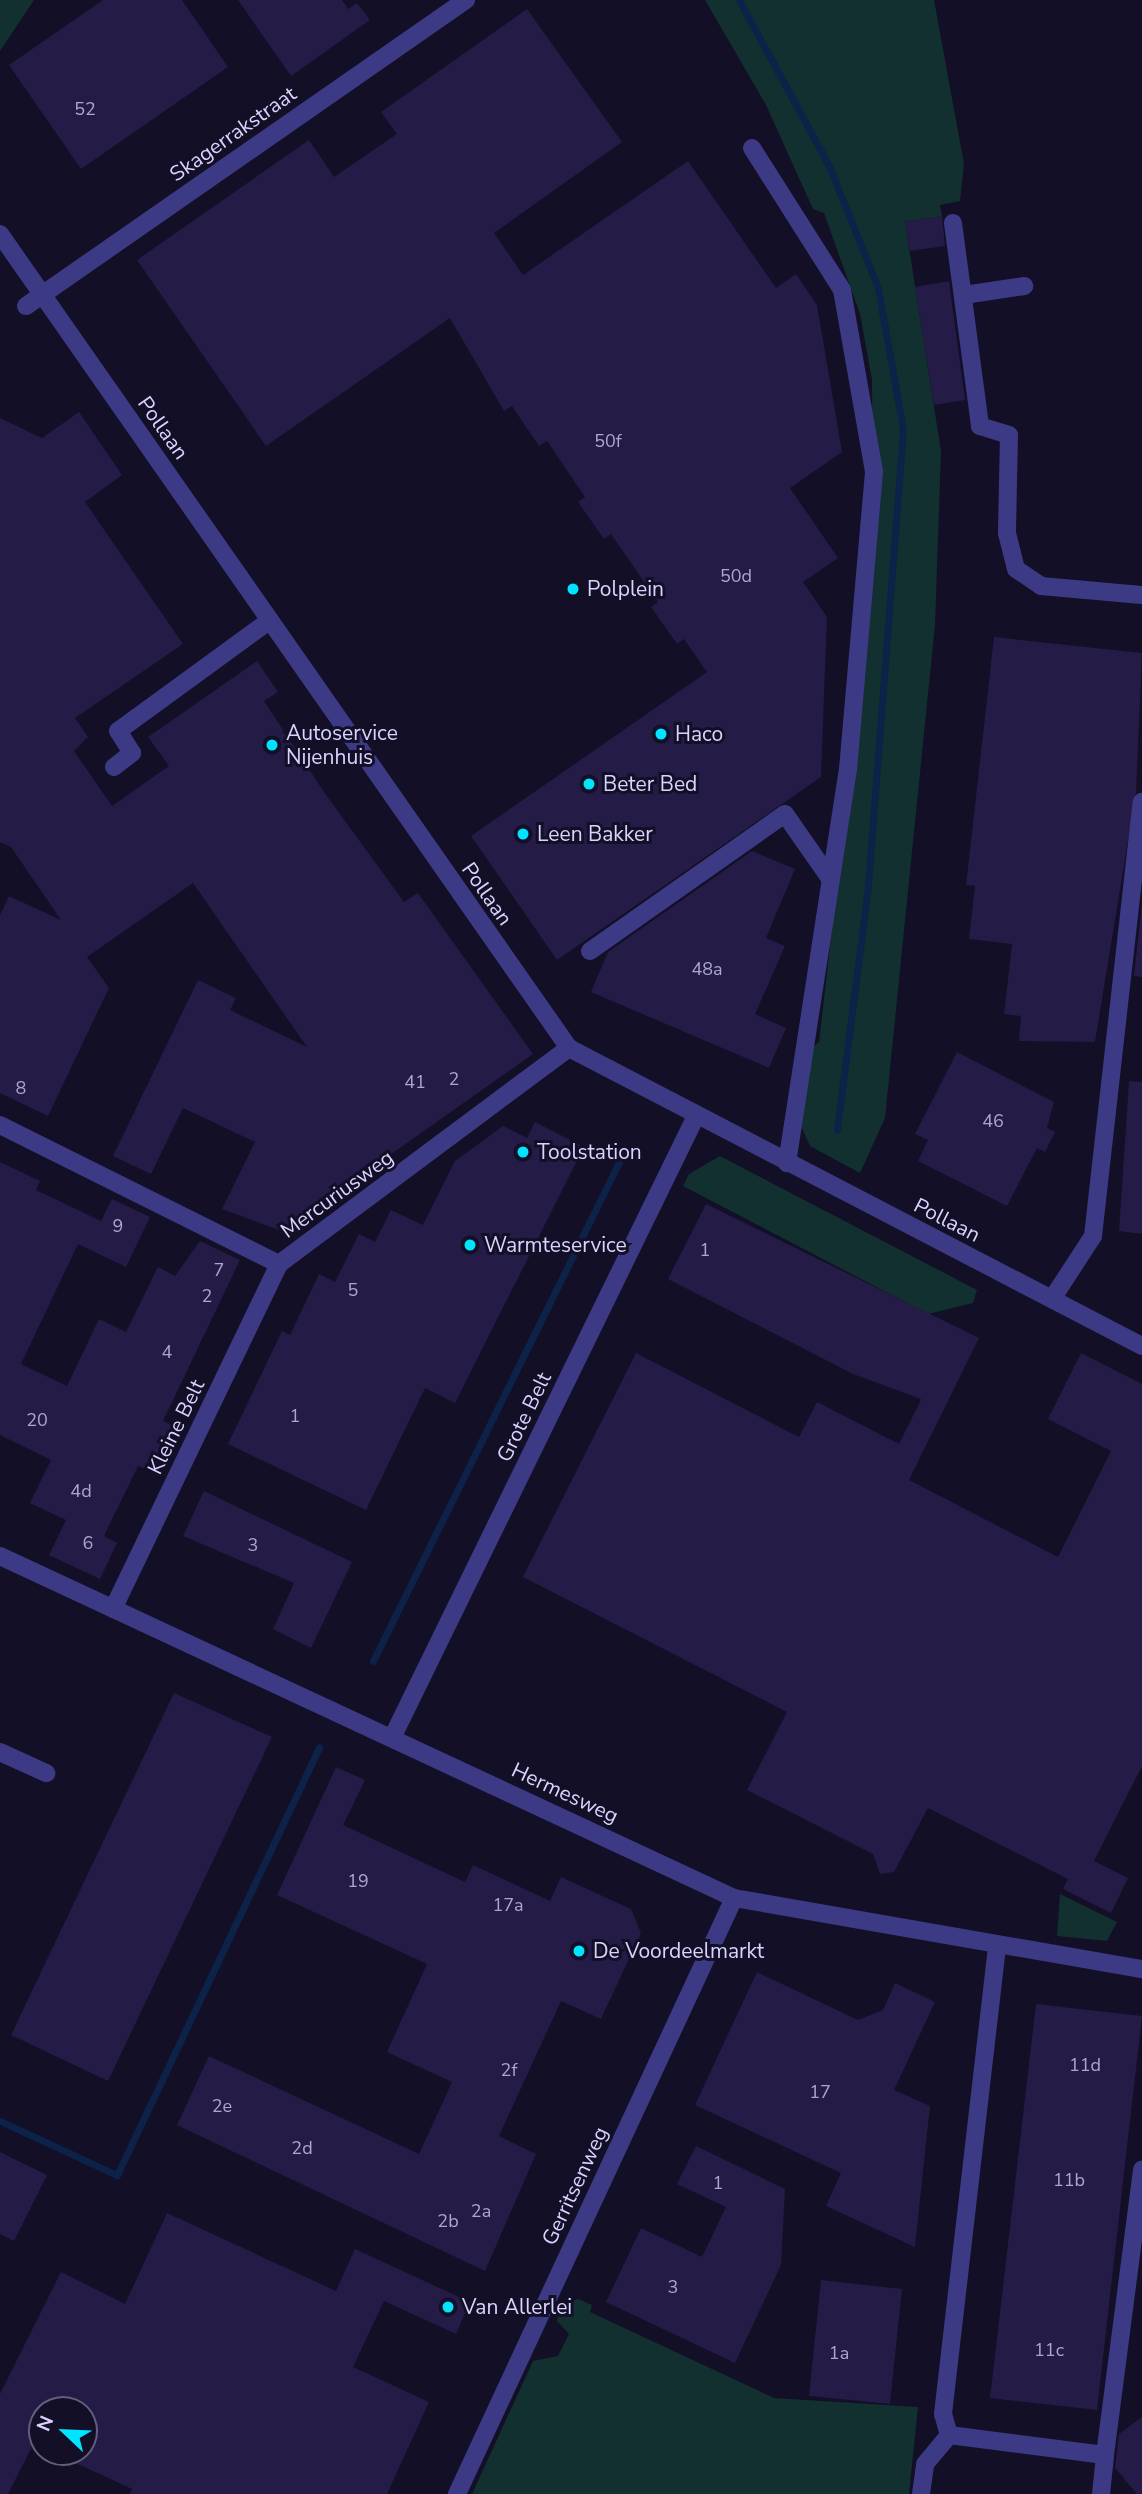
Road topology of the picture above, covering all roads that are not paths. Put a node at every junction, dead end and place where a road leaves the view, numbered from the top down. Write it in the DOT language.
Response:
graph roads {
  1 [pos="466,0"];
  2 [pos="752,148"];
  3 [pos="953,223"];
  4 [pos="0,234"];
  5 [pos="1024,286"];
  6 [pos="964,295"];
  7 [pos="42,296"];
  8 [pos="26,306"];
  9 [pos="1142,596"];
  10 [pos="270,620"];
  11 [pos="114,767"];
  12 [pos="1142,802"];
  13 [pos="831,880"];
  14 [pos="590,951"];
  15 [pos="569,1048"];
  16 [pos="696,1116"];
  17 [pos="0,1125"];
  18 [pos="787,1163"];
  19 [pos="279,1264"];
  20 [pos="1052,1300"];
  21 [pos="1142,1346"];
  22 [pos="0,1556"];
  23 [pos="113,1609"];
  24 [pos="393,1738"];
  25 [pos="0,1752"];
  26 [pos="46,1773"];
  27 [pos="734,1898"];
  28 [pos="997,1947"];
  29 [pos="1142,1969"];
  30 [pos="1142,2169"];
  31 [pos="950,2435"];
  32 [pos="1105,2455"];
  33 [pos="457,2494"];
  34 [pos="921,2494"];
  35 [pos="1101,2494"];
  1 -- 7 [label="street, Skagerrakstraat"];
  2 -- 13 [label="street"];
  3 -- 6 [label="street"];
  4 -- 7 [label="street, Pollaan"];
  5 -- 6 [label="street"];
  6 -- 9 [label="street"];
  7 -- 8 [label="street, Skagerrakstraat"];
  7 -- 10 [label="street, Pollaan"];
  10 -- 11 [label="street"];
  10 -- 15 [label="street, Pollaan"];
  12 -- 20 [label="street"];
  13 -- 14 [label="street"];
  13 -- 18 [label="street"];
  15 -- 16 [label="street, Pollaan"];
  15 -- 19 [label="street, Mercuriusweg"];
  16 -- 18 [label="street, Pollaan"];
  16 -- 24 [label="street, Grote Belt"];
  17 -- 19 [label="street, Mercuriusweg"];
  18 -- 20 [label="street, Pollaan"];
  19 -- 23 [label="street, Kleine Belt"];
  20 -- 21 [label="street, Pollaan"];
  22 -- 23 [label="street, Hermesweg"];
  23 -- 24 [label="street, Hermesweg"];
  24 -- 27 [label="street, Hermesweg"];
  25 -- 26 [label="street"];
  27 -- 28 [label="street, Hermesweg"];
  27 -- 33 [label="street, Gerritsenweg"];
  28 -- 29 [label="street, Hermesweg"];
  28 -- 31 [label="street"];
  30 -- 32 [label="street"];
  31 -- 32 [label="street"];
  31 -- 34 [label="street"];
  32 -- 35 [label="street"];
}
